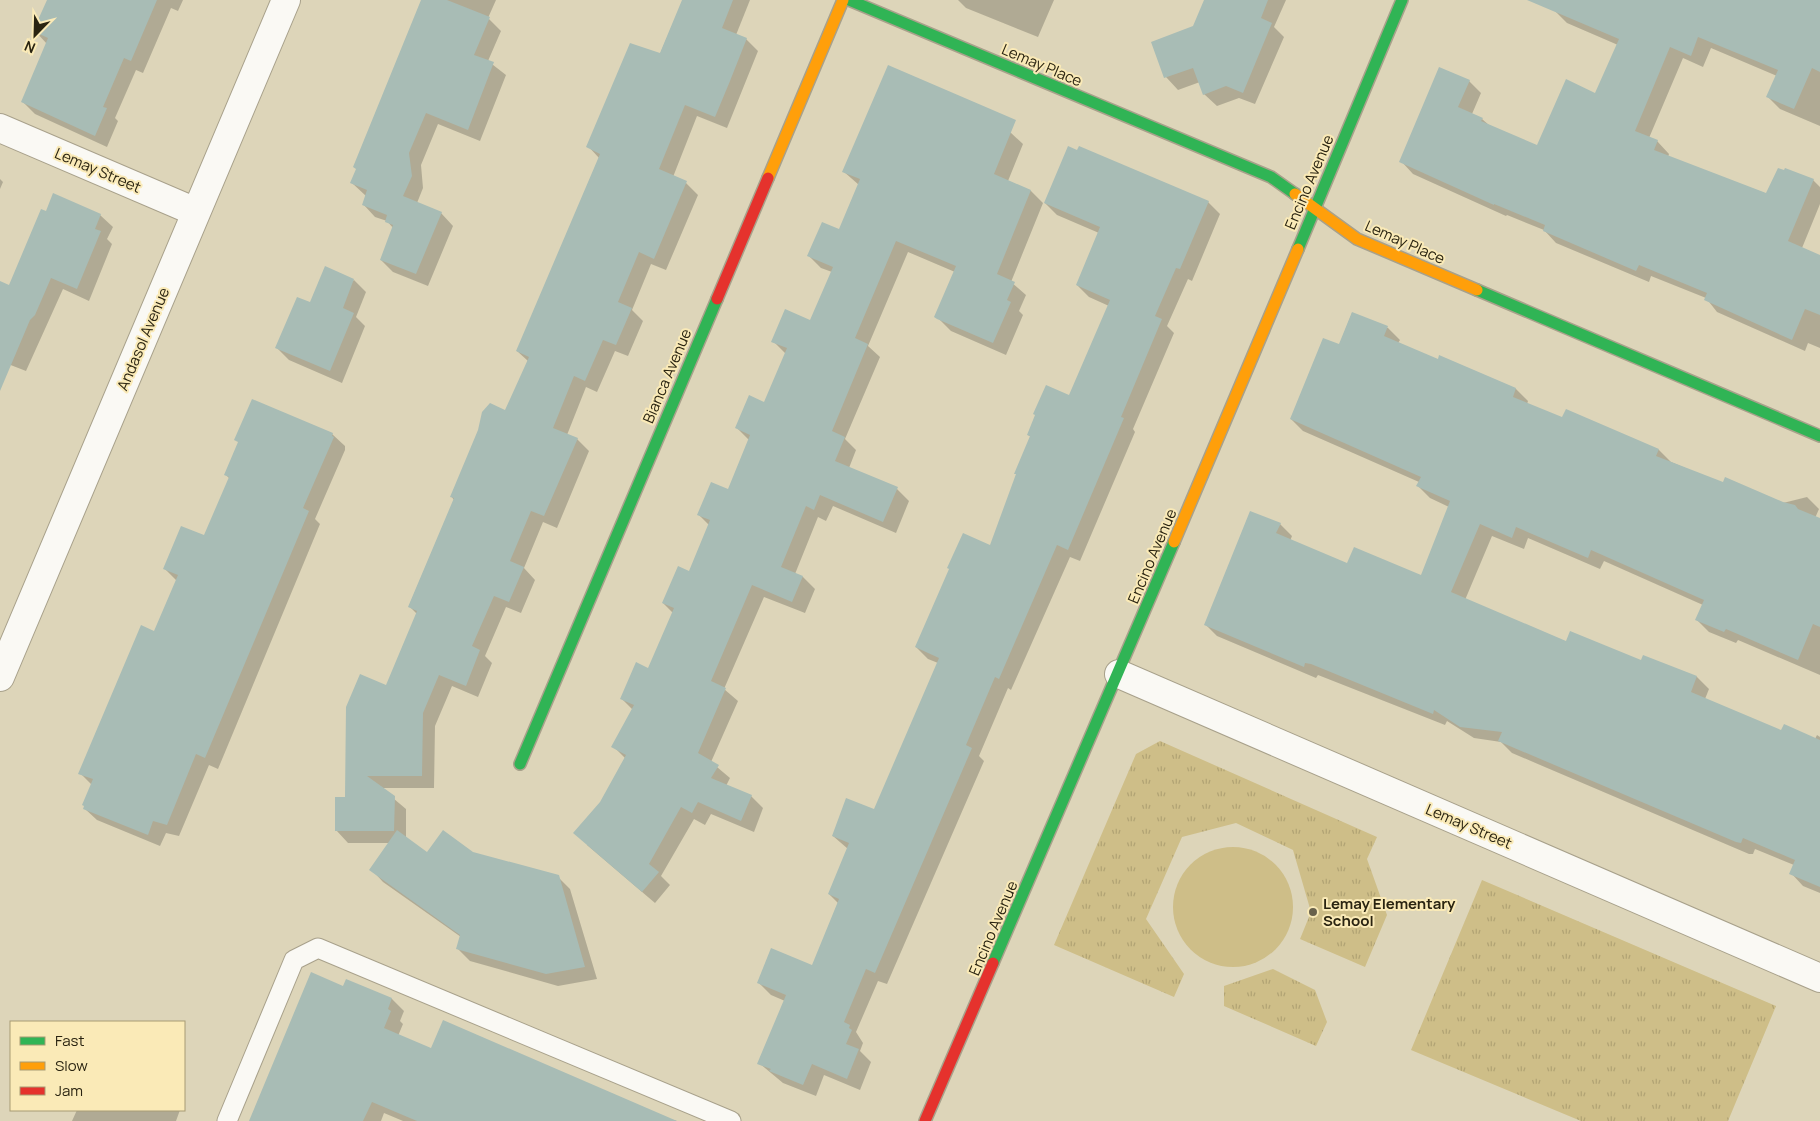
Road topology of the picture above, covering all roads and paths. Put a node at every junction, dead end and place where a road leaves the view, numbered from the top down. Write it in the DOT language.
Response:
graph roads {
  1 [pos="286,0"];
  2 [pos="842,0"];
  3 [pos="849,0"];
  4 [pos="1402,0"];
  5 [pos="0,128"];
  6 [pos="1314,208"];
  7 [pos="196,212"];
  8 [pos="1820,436"];
  9 [pos="1119,674"];
  10 [pos="0,677"];
  11 [pos="520,764"];
  12 [pos="1820,978"];
  13 [pos="227,1121"];
  14 [pos="731,1121"];
  15 [pos="925,1121"];
  1 -- 7 [label="street, Andasol Avenue"];
  2 -- 11 [label="street, Bianca Avenue"];
  3 -- 6 [label="street, Lemay Place"];
  4 -- 6 [label="street, Encino Avenue"];
  5 -- 7 [label="street, Lemay Street"];
  6 -- 8 [label="street, Lemay Place"];
  6 -- 9 [label="street, Encino Avenue"];
  7 -- 10 [label="street, Andasol Avenue"];
  9 -- 12 [label="street, Lemay Street"];
  9 -- 15 [label="street, Encino Avenue"];
  13 -- 14 [label="lane"];
}
